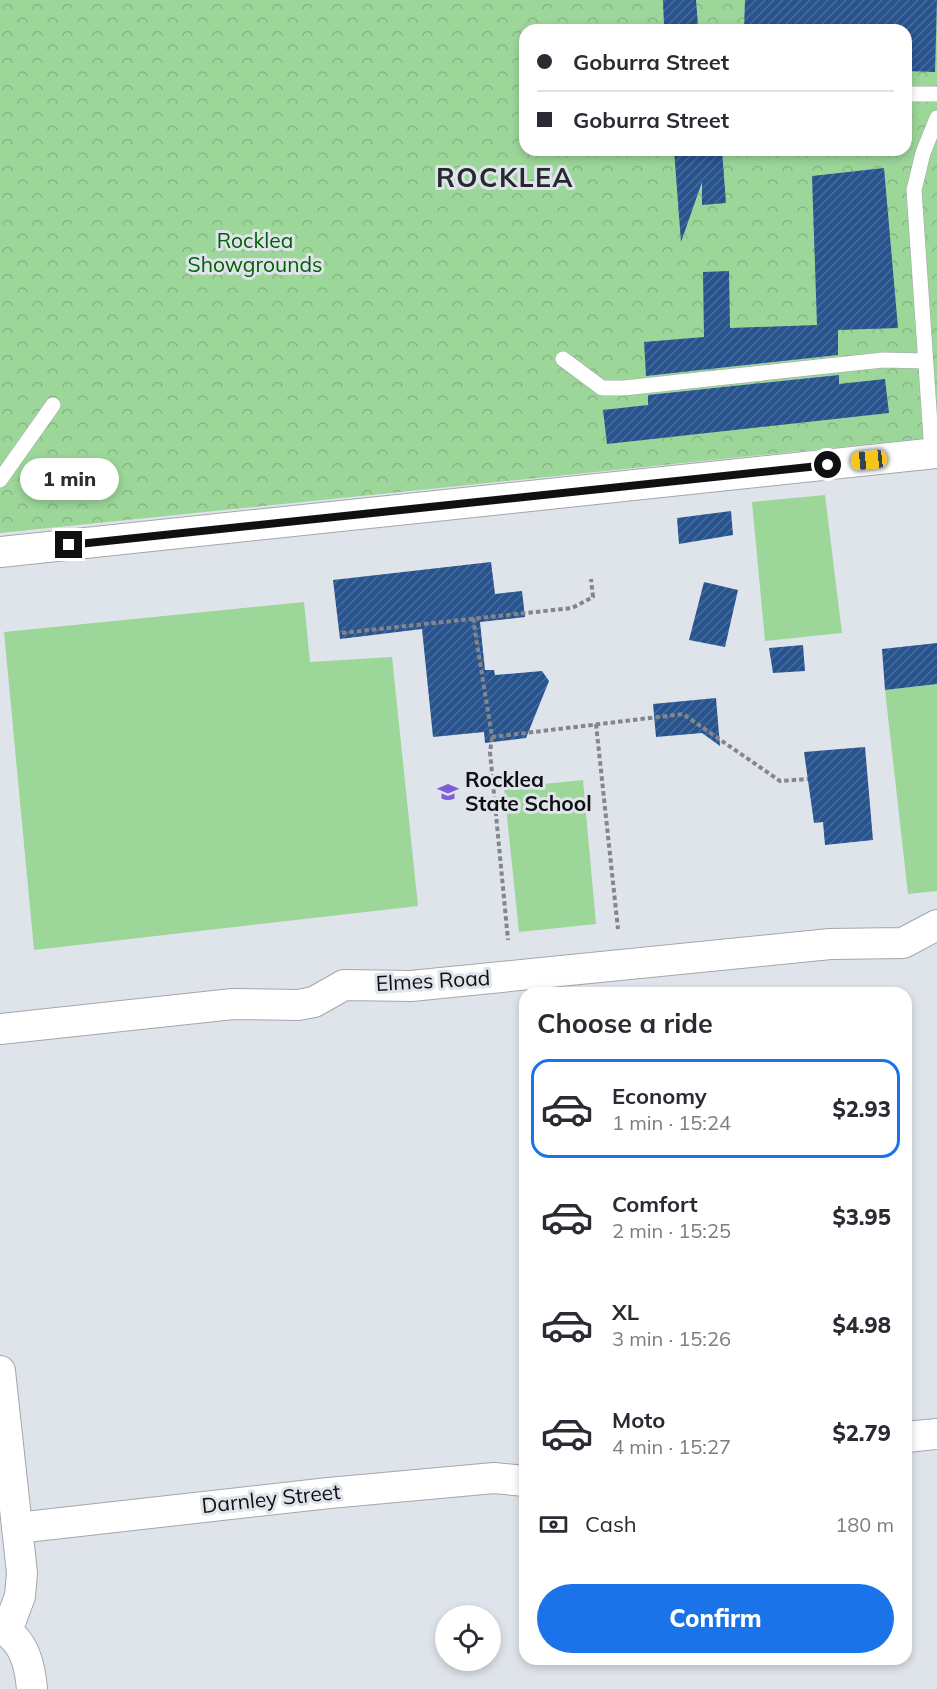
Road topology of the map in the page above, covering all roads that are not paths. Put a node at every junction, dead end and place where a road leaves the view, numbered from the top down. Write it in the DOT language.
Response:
graph roads {
  1 [pos="912,94"];
  2 [pos="937,94"];
  3 [pos="937,118"];
  4 [pos="563,359"];
  5 [pos="925,360"];
  6 [pos="53,405"];
  7 [pos="934,453"];
  8 [pos="0,480"];
  9 [pos="0,552"];
  10 [pos="937,925"];
  11 [pos="0,1029"];
  12 [pos="0,1371"];
  13 [pos="937,1434"];
  14 [pos="912,1436"];
  15 [pos="519,1480"];
  16 [pos="17,1528"];
  17 [pos="4,1629"];
  18 [pos="33,1689"];
  1 -- 2 [label="lane"];
  3 -- 5 [label="lane"];
  4 -- 5 [label="lane"];
  5 -- 7 [label="lane"];
  6 -- 8 [label="lane"];
  7 -- 9 [label="street"];
  10 -- 11 [label="street, Elmes Road"];
  12 -- 16 [label="street"];
  13 -- 14 [label="street"];
  15 -- 16 [label="street, Darnley Street"];
  16 -- 17 [label="street"];
  17 -- 18 [label="street"];
}
